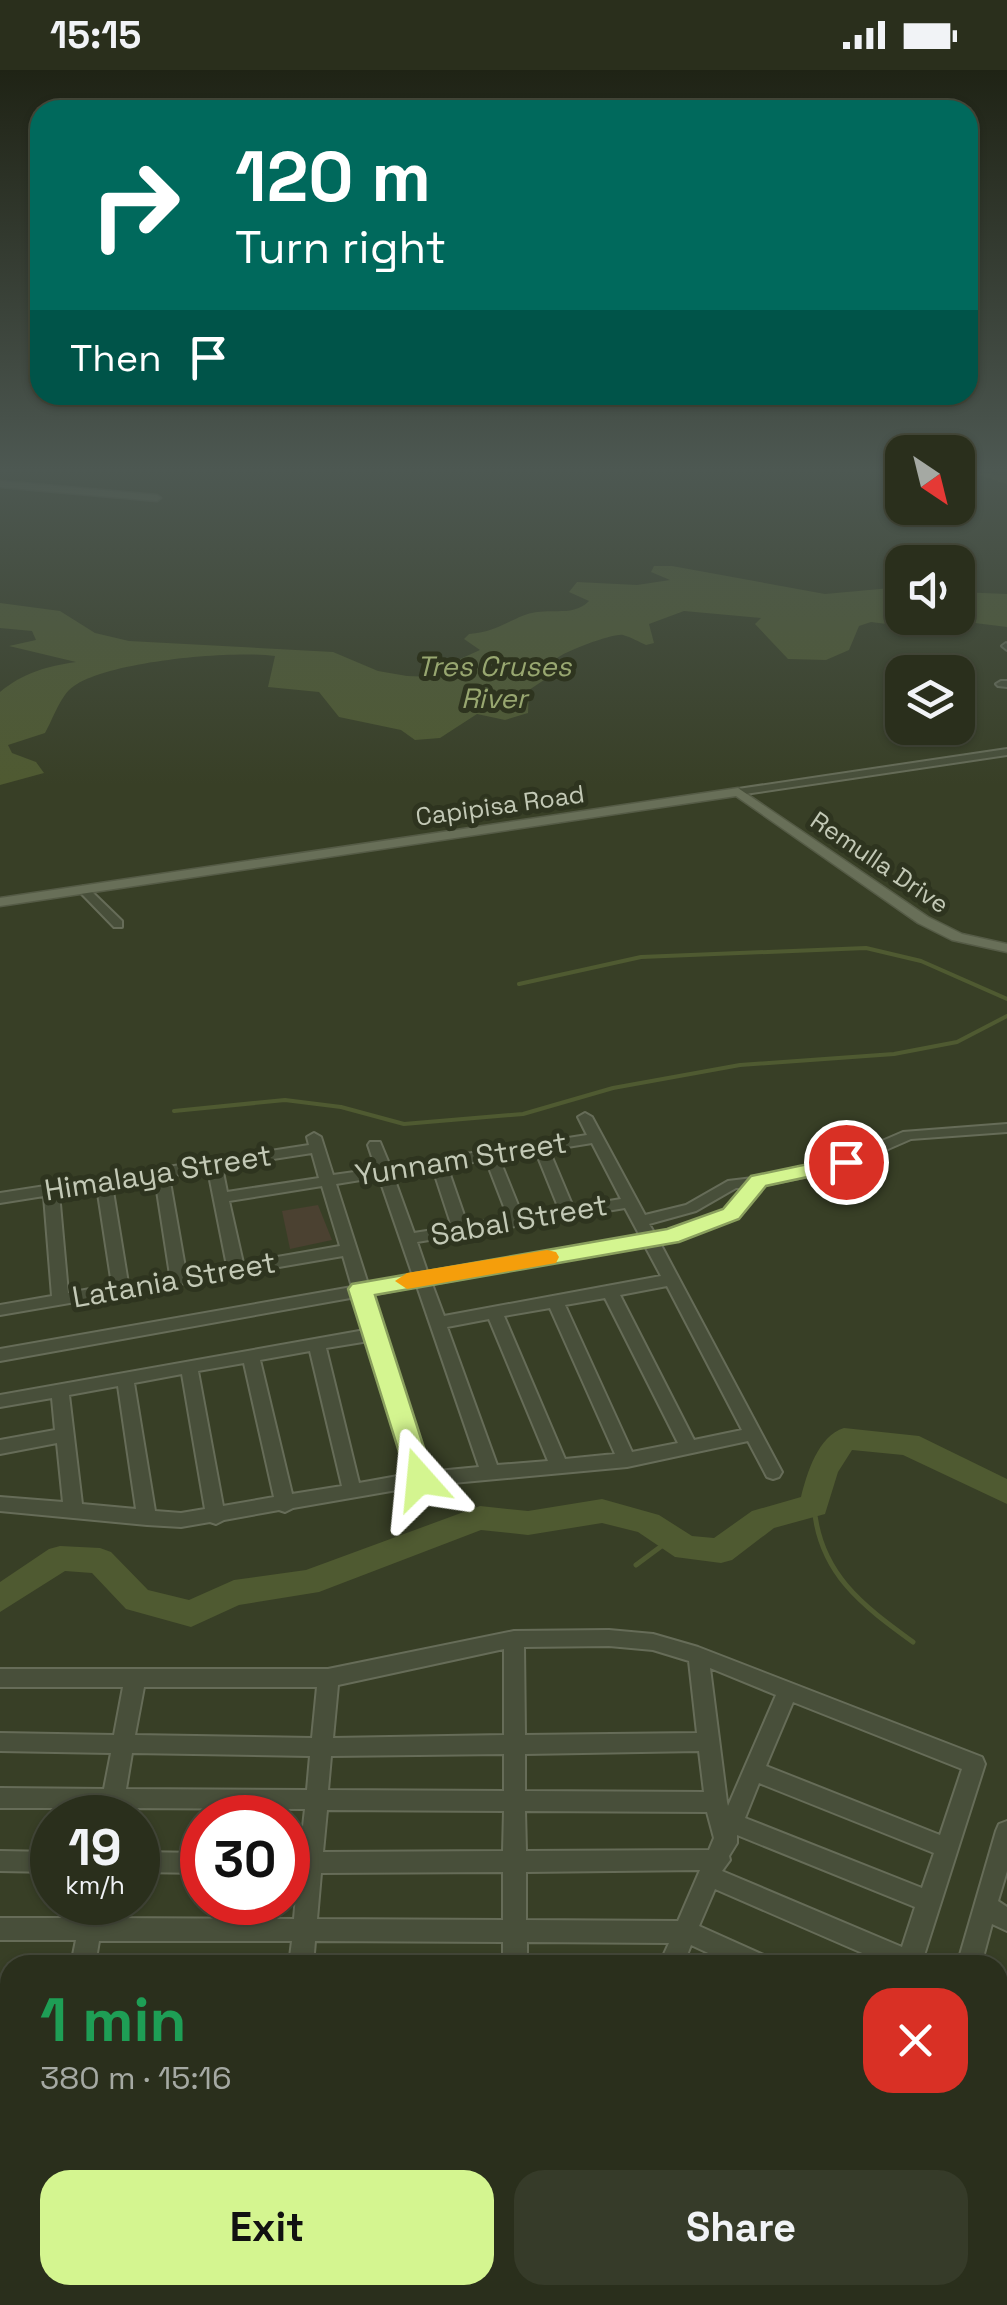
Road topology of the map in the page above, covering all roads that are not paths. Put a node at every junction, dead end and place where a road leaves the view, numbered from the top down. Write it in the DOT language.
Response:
graph roads {
  1 [pos="1007,752"];
  2 [pos="738,792"];
  3 [pos="84,890"];
  4 [pos="0,902"];
  5 [pos="118,924"];
  6 [pos="1003,948"];
  7 [pos="1007,1128"];
  8 [pos="376,1145"];
  9 [pos="540,1146"];
  10 [pos="490,1155"];
  11 [pos="438,1163"];
  12 [pos="214,1164"];
  13 [pos="161,1172"];
  14 [pos="385,1172"];
  15 [pos="104,1182"];
  16 [pos="327,1182"];
  17 [pos="755,1183"];
  18 [pos="50,1190"];
  19 [pos="0,1198"];
  20 [pos="221,1198"];
  21 [pos="630,1202"];
  22 [pos="568,1212"];
  23 [pos="517,1221"];
  24 [pos="640,1221"];
  25 [pos="461,1230"];
  26 [pos="408,1239"];
  27 [pos="650,1240"];
  28 [pos="348,1250"];
  29 [pos="236,1270"];
  30 [pos="422,1278"];
  31 [pos="179,1279"];
  32 [pos="670,1280"];
  33 [pos="121,1289"];
  34 [pos="360,1289"];
  35 [pos="610,1290"];
  36 [pos="60,1300"];
  37 [pos="555,1301"];
  38 [pos="0,1310"];
  39 [pos="494,1312"];
  40 [pos="438,1322"];
  41 [pos="374,1334"];
  42 [pos="317,1344"];
  43 [pos="0,1355"];
  44 [pos="251,1356"];
  45 [pos="189,1367"];
  46 [pos="125,1378"];
  47 [pos="60,1390"];
  48 [pos="0,1401"];
  49 [pos="752,1434"];
  50 [pos="66,1435"];
  51 [pos="0,1448"];
  52 [pos="689,1448"];
  53 [pos="627,1460"];
  54 [pos="559,1466"];
  55 [pos="773,1472"];
  56 [pos="490,1474"];
  57 [pos="420,1479"];
  58 [pos="352,1491"];
  59 [pos="0,1504"];
  60 [pos="285,1505"];
  61 [pos="73,1511"];
  62 [pos="216,1517"];
  63 [pos="147,1518"];
  64 [pos="514,1639"];
  65 [pos="698,1655"];
  66 [pos="0,1678"];
  67 [pos="135,1678"];
  68 [pos="328,1678"];
  69 [pos="788,1690"];
  70 [pos="0,1742"];
  71 [pos="707,1742"];
  72 [pos="124,1744"];
  73 [pos="515,1747"];
  74 [pos="322,1748"];
  75 [pos="755,1771"];
  76 [pos="115,1795"];
  77 [pos="0,1798"];
  78 [pos="30,1801"];
  79 [pos="515,1802"];
  80 [pos="716,1802"];
  81 [pos="318,1803"];
  82 [pos="160,1808"];
  83 [pos="1006,1837"];
  84 [pos="946,1848"];
  85 [pos="722,1851"];
  86 [pos="0,1861"];
  87 [pos="30,1862"];
  88 [pos="515,1862"];
  89 [pos="312,1863"];
  90 [pos="929,1902"];
  91 [pos="997,1913"];
  92 [pos="91,1925"];
  93 [pos="0,1929"];
  94 [pos="516,1929"];
  95 [pos="90,1930"];
  96 [pos="305,1930"];
  97 [pos="686,1932"];
  98 [pos="85,1955"];
  99 [pos="302,1955"];
  100 [pos="515,1955"];
  101 [pos="676,1955"];
  102 [pos="738,1955"];
  103 [pos="896,1955"];
  104 [pos="912,1955"];
  105 [pos="974,1955"];
  1 -- 2 [label="street, Capipisa Road"];
  2 -- 3 [label="main road, Capipisa Road"];
  2 -- 6 [label="main road, Remulla Drive"];
  3 -- 4 [label="main road, Capipisa Road"];
  3 -- 5 [label="street"];
  7 -- 17 [label="street"];
  8 -- 14 [label="street"];
  9 -- 10 [label="street, Yunnam Street"];
  9 -- 21 [label="street, Yunnam Street"];
  9 -- 22 [label="street"];
  10 -- 11 [label="street, Yunnam Street"];
  10 -- 23 [label="street"];
  11 -- 14 [label="street, Yunnam Street"];
  11 -- 25 [label="street"];
  12 -- 13 [label="street, Himalaya Street"];
  12 -- 16 [label="street, Himalaya Street"];
  12 -- 20 [label="street"];
  13 -- 15 [label="street, Himalaya Street"];
  13 -- 31 [label="street"];
  14 -- 16 [label="street, Yunnam Street"];
  14 -- 26 [label="street"];
  15 -- 18 [label="street, Himalaya Street"];
  15 -- 33 [label="street"];
  16 -- 20 [label="street, Yunnam Street"];
  16 -- 28 [label="street"];
  17 -- 24 [label="street"];
  17 -- 27 [label="street"];
  18 -- 19 [label="street, Himalaya Street"];
  18 -- 36 [label="street"];
  20 -- 29 [label="street"];
  21 -- 22 [label="street, Sabal Street"];
  21 -- 24 [label="street"];
  22 -- 23 [label="street, Sabal Street"];
  23 -- 25 [label="street, Sabal Street"];
  24 -- 27 [label="street"];
  25 -- 26 [label="street, Sabal Street"];
  26 -- 30 [label="street"];
  27 -- 30 [label="street"];
  27 -- 32 [label="street"];
  28 -- 29 [label="street, Latania Street"];
  28 -- 34 [label="street"];
  29 -- 31 [label="street, Latania Street"];
  30 -- 34 [label="street"];
  30 -- 40 [label="street"];
  31 -- 33 [label="street, Latania Street"];
  32 -- 35 [label="street"];
  32 -- 49 [label="street"];
  33 -- 36 [label="street, Latania Street"];
  34 -- 41 [label="street"];
  34 -- 43 [label="street"];
  35 -- 37 [label="street"];
  35 -- 52 [label="street"];
  36 -- 38 [label="street, Latania Street"];
  37 -- 39 [label="street"];
  37 -- 53 [label="street"];
  39 -- 40 [label="street"];
  39 -- 54 [label="street"];
  40 -- 56 [label="street"];
  41 -- 42 [label="street"];
  41 -- 57 [label="street"];
  42 -- 44 [label="street"];
  42 -- 58 [label="street"];
  44 -- 45 [label="street"];
  44 -- 60 [label="street"];
  45 -- 46 [label="street"];
  45 -- 62 [label="street"];
  46 -- 47 [label="street"];
  46 -- 63 [label="street"];
  47 -- 48 [label="street"];
  47 -- 50 [label="street"];
  49 -- 52 [label="street"];
  49 -- 55 [label="street"];
  50 -- 51 [label="street"];
  50 -- 61 [label="street"];
  52 -- 53 [label="street"];
  53 -- 54 [label="street"];
  54 -- 56 [label="street"];
  56 -- 57 [label="street"];
  57 -- 58 [label="street"];
  58 -- 60 [label="street"];
  59 -- 61 [label="street"];
  60 -- 62 [label="street"];
  61 -- 63 [label="street"];
  62 -- 63 [label="street"];
  64 -- 65 [label="street"];
  64 -- 68 [label="street"];
  64 -- 73 [label="street"];
  65 -- 69 [label="street"];
  65 -- 71 [label="street"];
  66 -- 67 [label="street"];
  67 -- 68 [label="street"];
  67 -- 72 [label="street"];
  68 -- 74 [label="street"];
  69 -- 75 [label="street"];
  69 -- 84 [label="street"];
  70 -- 72 [label="street"];
  71 -- 73 [label="street"];
  71 -- 80 [label="street"];
  72 -- 74 [label="street"];
  72 -- 76 [label="street"];
  73 -- 74 [label="street"];
  73 -- 79 [label="street"];
  74 -- 81 [label="street"];
  75 -- 84 [label="street"];
  75 -- 85 [label="street"];
  77 -- 78 [label="street"];
  79 -- 80 [label="street"];
  79 -- 81 [label="street"];
  79 -- 88 [label="street"];
  80 -- 85 [label="street"];
  81 -- 82 [label="street"];
  81 -- 89 [label="street"];
  83 -- 91 [label="street"];
  84 -- 90 [label="street"];
  85 -- 88 [label="street"];
  85 -- 90 [label="street"];
  85 -- 97 [label="street"];
  85 -- 103 [label="street"];
  86 -- 87 [label="street"];
  88 -- 89 [label="street"];
  88 -- 94 [label="street"];
  89 -- 96 [label="street"];
  90 -- 104 [label="street"];
  91 -- 105 [label="street"];
  92 -- 95 [label="street"];
  93 -- 95 [label="street"];
  94 -- 96 [label="street"];
  94 -- 97 [label="street"];
  94 -- 100 [label="street"];
  95 -- 96 [label="street"];
  95 -- 98 [label="street"];
  96 -- 99 [label="street"];
  97 -- 101 [label="street"];
  97 -- 102 [label="street"];
}
